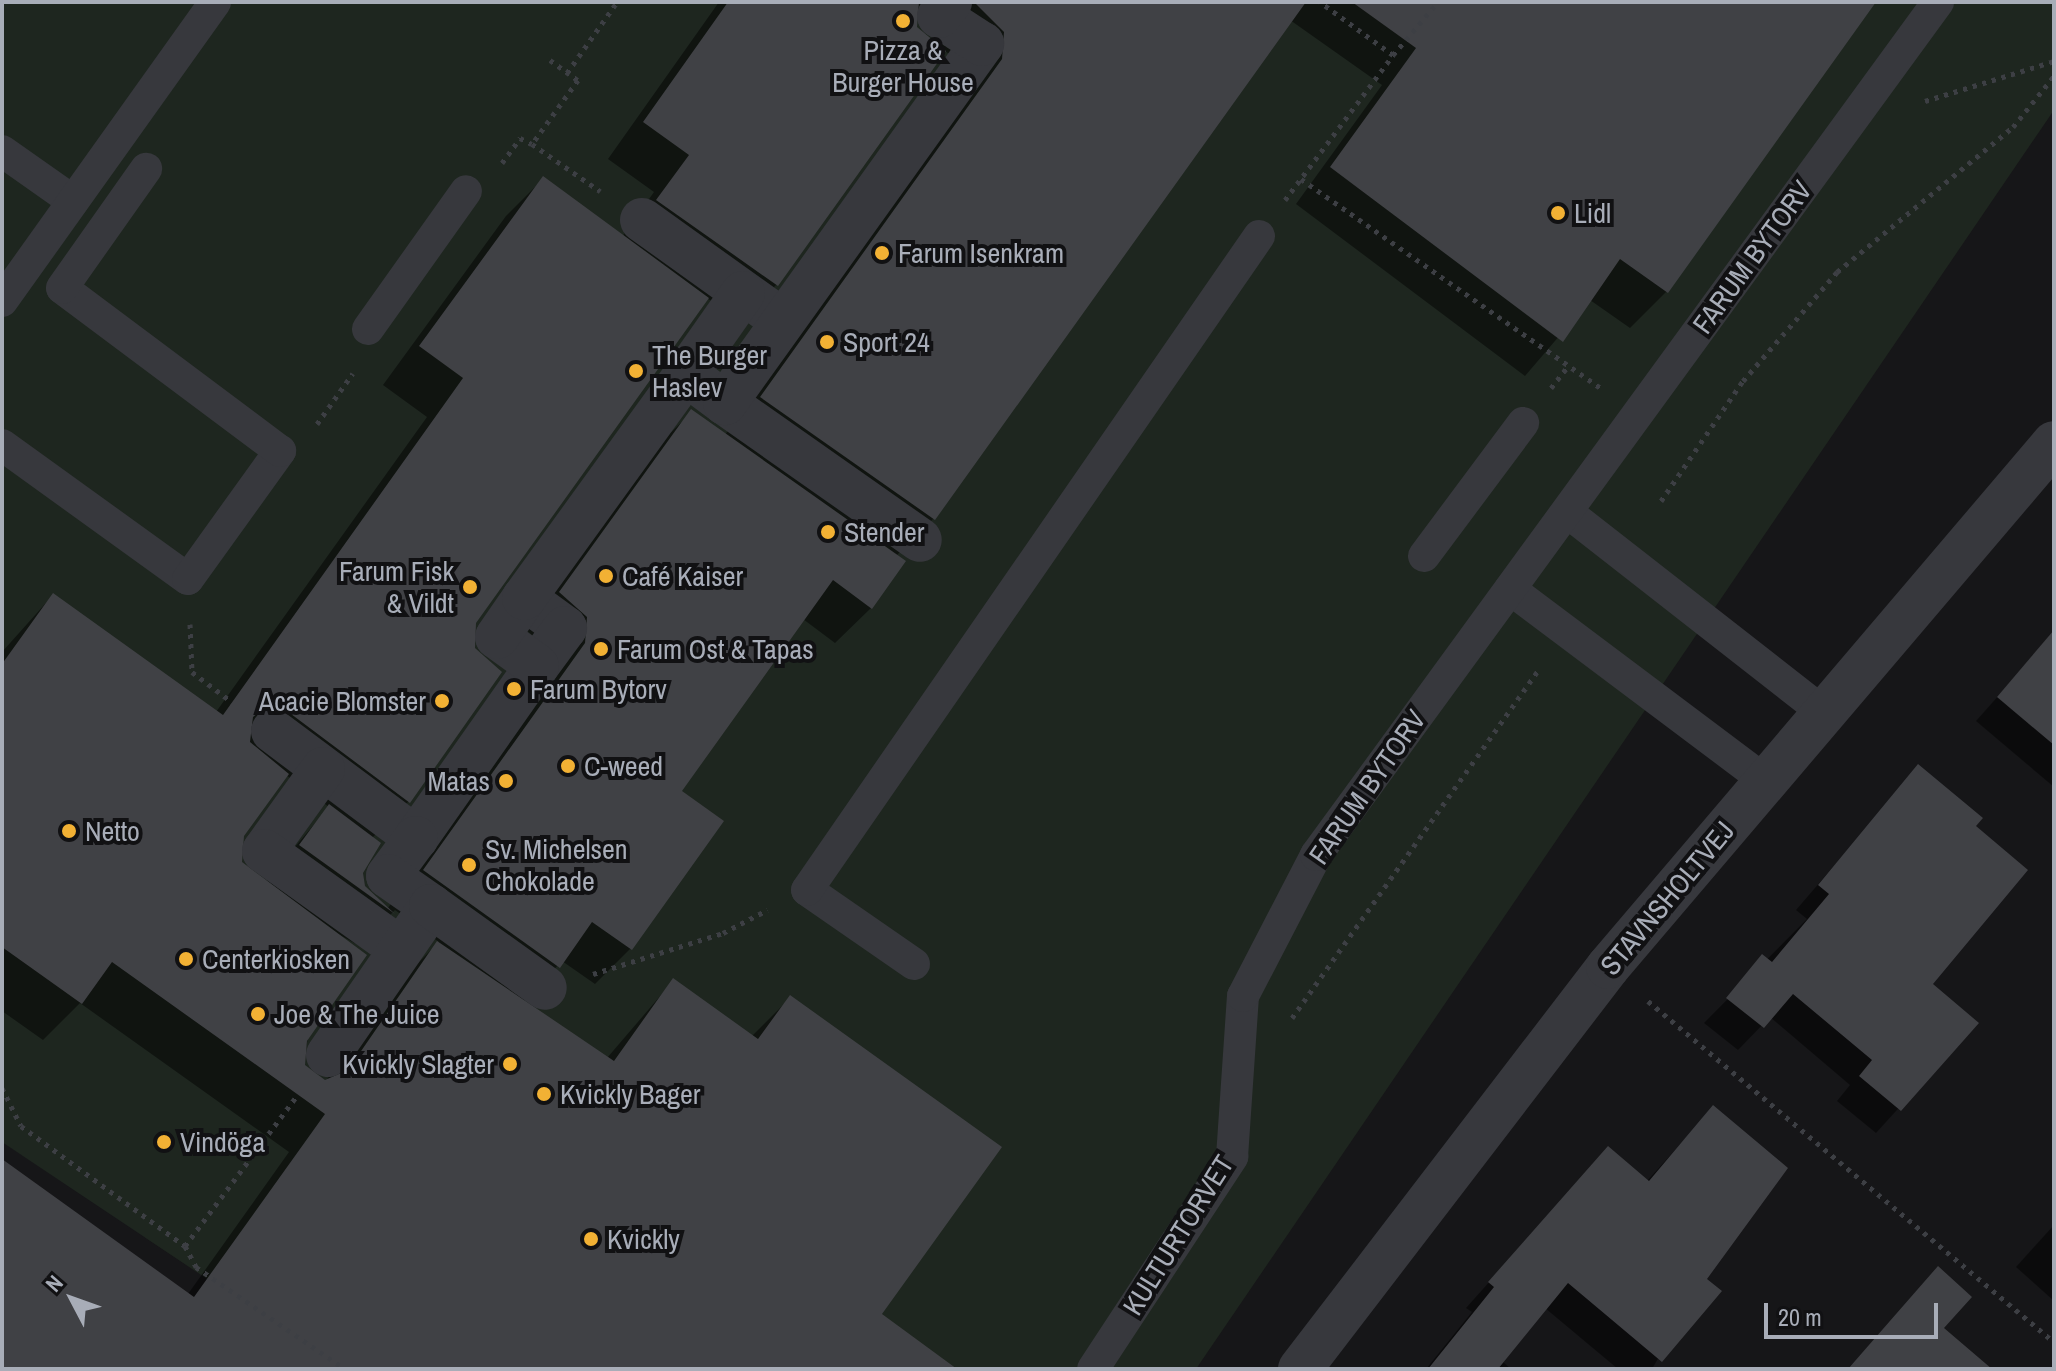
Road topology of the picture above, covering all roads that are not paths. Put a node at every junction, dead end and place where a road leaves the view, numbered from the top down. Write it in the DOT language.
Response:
graph roads {
  1 [pos="215,2"];
  2 [pos="950,2"];
  3 [pos="1938,2"];
  4 [pos="2,151"];
  5 [pos="146,169"];
  6 [pos="466,191"];
  7 [pos="73,201"];
  8 [pos="642,220"];
  9 [pos="1259,236"];
  10 [pos="743,293"];
  11 [pos="2,301"];
  12 [pos="783,321"];
  13 [pos="368,329"];
  14 [pos="686,374"];
  15 [pos="725,403"];
  16 [pos="1523,423"];
  17 [pos="2054,443"];
  18 [pos="2,445"];
  19 [pos="1567,512"];
  20 [pos="920,540"];
  21 [pos="1424,556"];
  22 [pos="1510,589"];
  23 [pos="1823,712"];
  24 [pos="273,731"];
  25 [pos="323,769"];
  26 [pos="1766,781"];
  27 [pos="416,838"];
  28 [pos="388,876"];
  29 [pos="431,906"];
  30 [pos="358,918"];
  31 [pos="401,949"];
  32 [pos="914,964"];
  33 [pos="545,988"];
  34 [pos="1243,996"];
  35 [pos="328,1055"];
  36 [pos="1093,1369"];
  37 [pos="1300,1369"];
  1 -- 7 [label="lane"];
  2 -- 12 [label="street"];
  3 -- 19 [label="lane, FARUM BYTORV"];
  4 -- 7 [label="lane"];
  5 -- 18 [label="lane"];
  6 -- 13 [label="lane"];
  7 -- 11 [label="lane"];
  8 -- 10 [label="street"];
  9 -- 32 [label="lane"];
  10 -- 12 [label="street"];
  10 -- 14 [label="street"];
  12 -- 15 [label="street"];
  14 -- 15 [label="street"];
  14 -- 27 [label="street"];
  15 -- 20 [label="street"];
  16 -- 21 [label="lane"];
  17 -- 23 [label="street, STAVNSHOLTVEJ"];
  19 -- 22 [label="lane, FARUM BYTORV"];
  19 -- 23 [label="lane"];
  22 -- 26 [label="lane"];
  22 -- 34 [label="lane, FARUM BYTORV"];
  23 -- 26 [label="street, STAVNSHOLTVEJ"];
  24 -- 25 [label="street"];
  25 -- 27 [label="street"];
  25 -- 30 [label="street"];
  26 -- 37 [label="street, STAVNSHOLTVEJ"];
  27 -- 28 [label="street"];
  28 -- 29 [label="street"];
  28 -- 30 [label="street"];
  29 -- 31 [label="street"];
  29 -- 33 [label="street"];
  30 -- 31 [label="street"];
  31 -- 35 [label="street"];
  34 -- 36 [label="lane, KULTURTORVET"];
}
